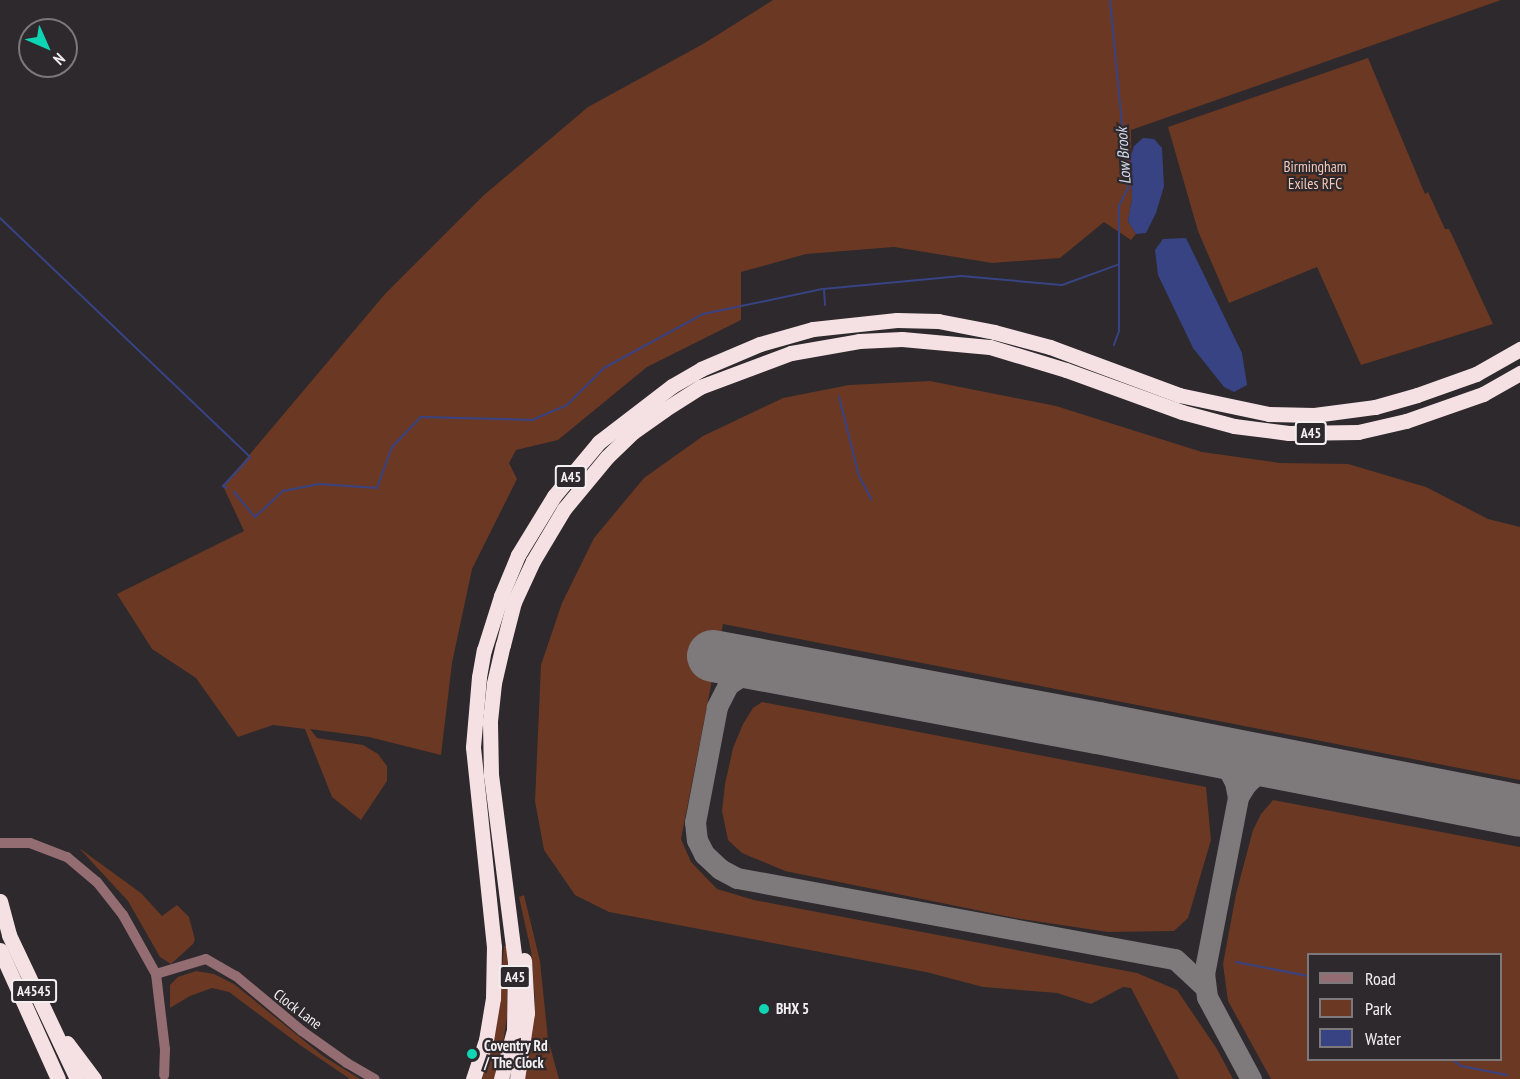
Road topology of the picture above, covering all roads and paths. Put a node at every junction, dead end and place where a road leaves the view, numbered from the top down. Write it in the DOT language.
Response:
graph roads {
  1 [pos="1520,349"];
  2 [pos="1520,373"];
  3 [pos="1,843"];
  4 [pos="504,874"];
  5 [pos="0,901"];
  6 [pos="0,950"];
  7 [pos="156,974"];
  8 [pos="42,1009"];
  9 [pos="164,1075"];
  10 [pos="58,1079"];
  11 [pos="77,1079"];
  12 [pos="94,1079"];
  13 [pos="375,1079"];
  14 [pos="473,1079"];
  15 [pos="501,1079"];
  16 [pos="517,1079"];
  1 -- 14 [label="highway, A45"];
  2 -- 4 [label="highway, A45"];
  3 -- 7 [label="street"];
  4 -- 15 [label="highway, A45"];
  4 -- 16 [label="highway"];
  5 -- 8 [label="highway, A4545"];
  6 -- 10 [label="highway, A4545"];
  7 -- 9 [label="street"];
  7 -- 13 [label="street, Clock Lane"];
  8 -- 11 [label="highway, A4545"];
  8 -- 12 [label="highway, A4545"];
}
